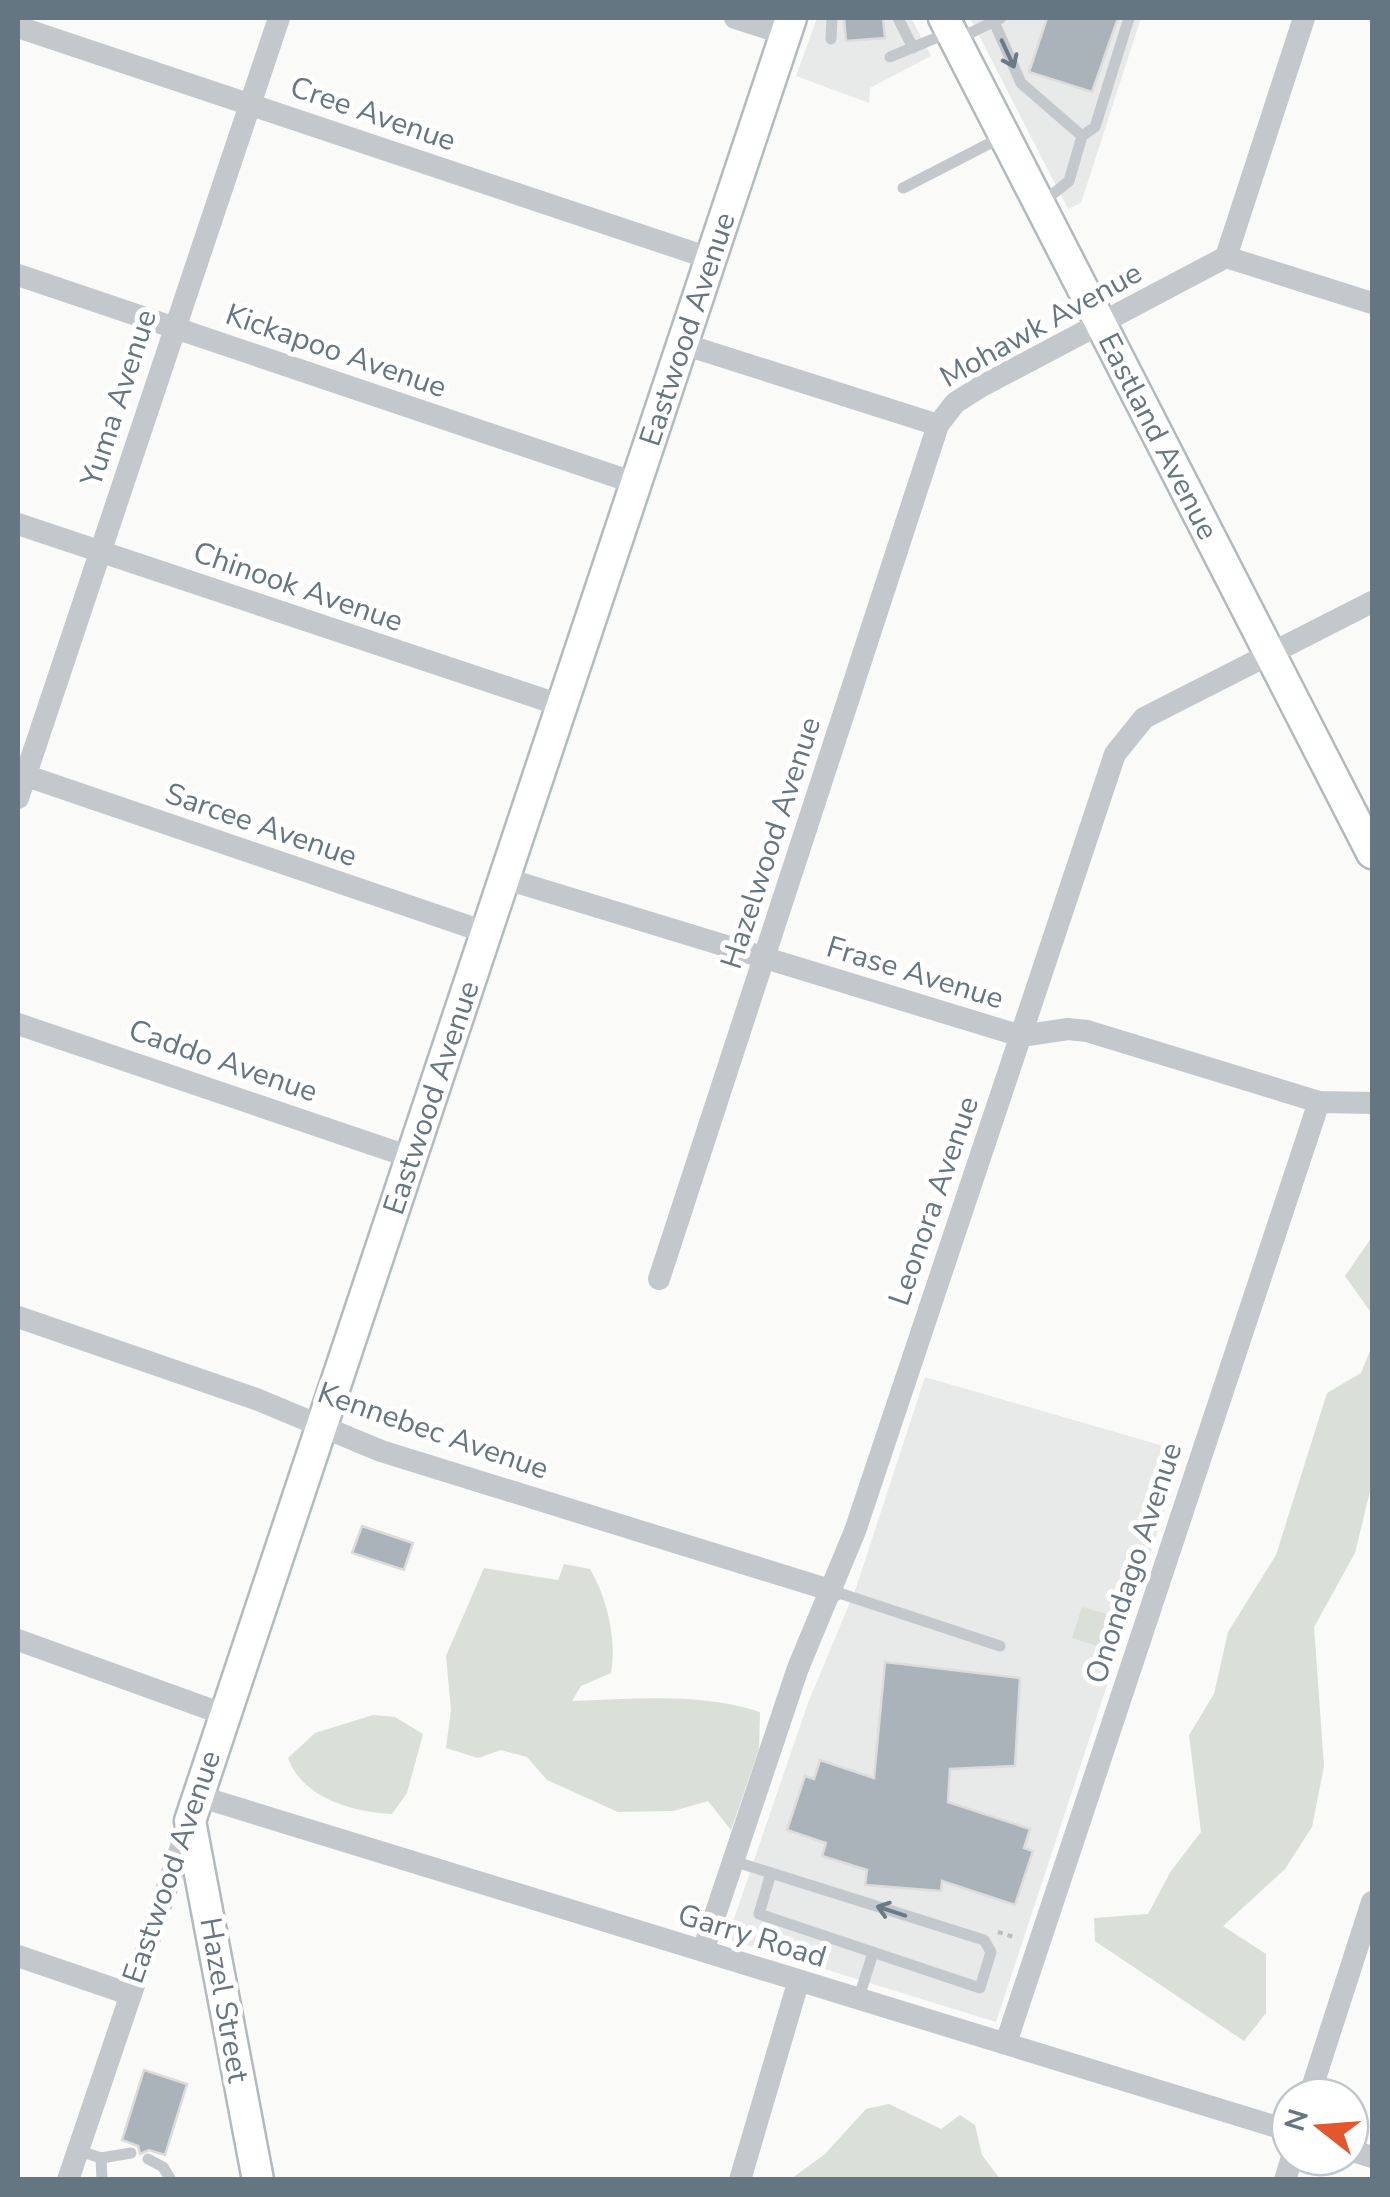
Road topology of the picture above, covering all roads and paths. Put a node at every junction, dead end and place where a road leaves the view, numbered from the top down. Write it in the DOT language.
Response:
graph roads {
  1 [pos="279,18"];
  2 [pos="736,18"];
  3 [pos="832,18"];
  4 [pos="898,18"];
  5 [pos="1129,18"];
  6 [pos="1304,18"];
  7 [pos="998,21"];
  8 [pos="788,26"];
  9 [pos="18,27"];
  10 [pos="950,30"];
  11 [pos="831,39"];
  12 [pos="912,48"];
  13 [pos="890,57"];
  14 [pos="252,103"];
  15 [pos="1004,136"];
  16 [pos="1082,136"];
  17 [pos="903,188"];
  18 [pos="1040,205"];
  19 [pos="1226,256"];
  20 [pos="710,258"];
  21 [pos="18,275"];
  22 [pos="1372,303"];
  23 [pos="1102,320"];
  24 [pos="174,329"];
  25 [pos="683,344"];
  26 [pos="938,425"];
  27 [pos="635,483"];
  28 [pos="18,524"];
  29 [pos="100,552"];
  30 [pos="1372,602"];
  31 [pos="1271,656"];
  32 [pos="560,705"];
  33 [pos="20,782"];
  34 [pos="1372,853"];
  35 [pos="503,878"];
  36 [pos="485,932"];
  37 [pos="766,958"];
  38 [pos="18,1024"];
  39 [pos="1020,1036"];
  40 [pos="1320,1102"];
  41 [pos="1372,1103"];
  42 [pos="410,1156"];
  43 [pos="659,1279"];
  44 [pos="18,1317"];
  45 [pos="320,1426"];
  46 [pos="832,1591"];
  47 [pos="18,1640"];
  48 [pos="1000,1646"];
  49 [pos="223,1714"];
  50 [pos="194,1809"];
  51 [pos="734,1861"];
  52 [pos="770,1872"];
  53 [pos="1372,1902"];
  54 [pos="1010,1935"];
  55 [pos="1020,1939"];
  56 [pos="703,1951"];
  57 [pos="873,1953"];
  58 [pos="18,1956"];
  59 [pos="798,1983"];
  60 [pos="129,1994"];
  61 [pos="858,2000"];
  62 [pos="1006,2042"];
  63 [pos="1316,2077"];
  64 [pos="1270,2125"];
  65 [pos="78,2150"];
  66 [pos="131,2153"];
  67 [pos="101,2158"];
  68 [pos="148,2159"];
  69 [pos="68,2180"];
  70 [pos="102,2180"];
  71 [pos="172,2180"];
  72 [pos="258,2180"];
  73 [pos="740,2180"];
  1 -- 14 [label="street, Yuma Avenue"];
  2 -- 8 [label="street"];
  3 -- 11 [label="lane"];
  4 -- 12 [label="lane"];
  5 -- 16 [label="lane"];
  6 -- 19 [label="street"];
  7 -- 10 [label="lane"];
  7 -- 16 [label="lane, one-way"];
  8 -- 20 [label="street, Eastwood Avenue"];
  9 -- 14 [label="street, Cree Avenue"];
  10 -- 12 [label="lane"];
  10 -- 15 [label="street, Eastland Avenue"];
  12 -- 13 [label="lane"];
  14 -- 20 [label="street, Cree Avenue"];
  14 -- 24 [label="street, Yuma Avenue"];
  15 -- 17 [label="lane"];
  15 -- 18 [label="street, Eastland Avenue"];
  16 -- 18 [label="lane"];
  18 -- 23 [label="street, Eastland Avenue"];
  19 -- 22 [label="street"];
  19 -- 23 [label="street, Mohawk Avenue"];
  20 -- 25 [label="street, Eastwood Avenue"];
  21 -- 24 [label="street, Kickapoo Avenue"];
  23 -- 26 [label="street, Mohawk Avenue"];
  23 -- 31 [label="street, Eastland Avenue"];
  24 -- 27 [label="street, Kickapoo Avenue"];
  24 -- 29 [label="street, Yuma Avenue"];
  25 -- 26 [label="street, Mohawk Avenue"];
  25 -- 27 [label="street, Eastwood Avenue"];
  26 -- 37 [label="street, Hazelwood Avenue"];
  27 -- 32 [label="street, Eastwood Avenue"];
  28 -- 29 [label="street, Chinook Avenue"];
  29 -- 32 [label="street, Chinook Avenue"];
  29 -- 33 [label="street, Yuma Avenue"];
  30 -- 31 [label="street, Leonora Avenue"];
  31 -- 34 [label="street, Eastland Avenue"];
  31 -- 39 [label="street, Leonora Avenue"];
  32 -- 35 [label="street, Eastwood Avenue"];
  33 -- 36 [label="street, Sarcee Avenue"];
  35 -- 36 [label="street, Eastwood Avenue"];
  35 -- 37 [label="street, Frase Avenue"];
  36 -- 42 [label="street, Eastwood Avenue"];
  37 -- 39 [label="street, Frase Avenue"];
  37 -- 43 [label="street, Hazelwood Avenue"];
  38 -- 42 [label="street, Caddo Avenue"];
  39 -- 40 [label="street, Frase Avenue"];
  39 -- 46 [label="street, Leonora Avenue"];
  40 -- 41 [label="street, Frase Avenue"];
  40 -- 62 [label="street, Onondago Avenue"];
  42 -- 45 [label="street, Eastwood Avenue"];
  44 -- 45 [label="street, Kennebec Avenue"];
  45 -- 46 [label="street, Kennebec Avenue"];
  45 -- 49 [label="street, Eastwood Avenue"];
  46 -- 48 [label="lane"];
  46 -- 51 [label="street, Leonora Avenue"];
  47 -- 49 [label="street"];
  49 -- 50 [label="street, Eastwood Avenue"];
  50 -- 56 [label="street, Garry Road"];
  50 -- 60 [label="street, Eastwood Avenue"];
  50 -- 72 [label="street, Hazel Street"];
  51 -- 52 [label="lane"];
  51 -- 56 [label="street, Leonora Avenue"];
  52 -- 57 [label="lane"];
  57 -- 52 [label="lane, one-way"];
  53 -- 63 [label="street"];
  54 -- 55 [label="path"];
  56 -- 59 [label="street, Garry Road"];
  57 -- 61 [label="lane"];
  58 -- 60 [label="street"];
  59 -- 61 [label="street, Garry Road"];
  59 -- 73 [label="street"];
  60 -- 65 [label="street, Eastwood Avenue"];
  61 -- 62 [label="street, Garry Road"];
  62 -- 64 [label="street, Garry Road"];
  65 -- 67 [label="lane"];
  65 -- 69 [label="street, Eastwood Avenue"];
  66 -- 67 [label="lane"];
  67 -- 70 [label="lane"];
  68 -- 71 [label="lane"];
}
